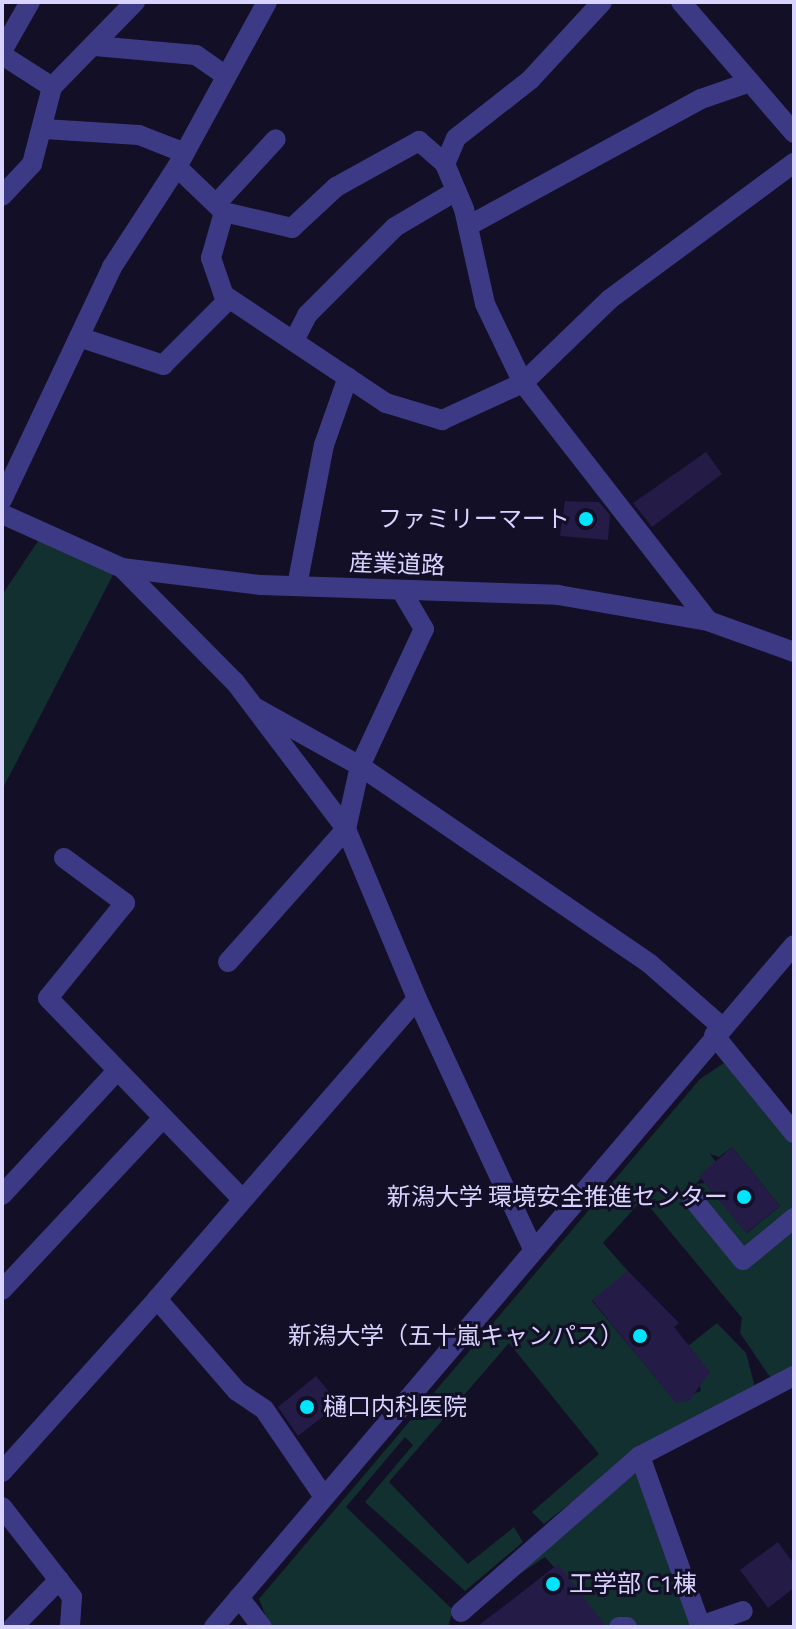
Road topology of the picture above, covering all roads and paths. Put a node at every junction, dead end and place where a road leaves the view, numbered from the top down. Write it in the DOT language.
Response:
graph roads {
  1 [pos="30,2"];
  2 [pos="135,2"];
  3 [pos="267,2"];
  4 [pos="602,2"];
  5 [pos="681,2"];
  6 [pos="3,46"];
  7 [pos="95,46"];
  8 [pos="225,75"];
  9 [pos="750,82"];
  10 [pos="52,87"];
  11 [pos="44,129"];
  12 [pos="794,133"];
  13 [pos="276,139"];
  14 [pos="181,160"];
  15 [pos="794,163"];
  16 [pos="445,164"];
  17 [pos="456,191"];
  18 [pos="2,196"];
  19 [pos="220,208"];
  20 [pos="468,226"];
  21 [pos="229,299"];
  22 [pos="79,337"];
  23 [pos="296,337"];
  24 [pos="348,377"];
  25 [pos="523,383"];
  26 [pos="2,500"];
  27 [pos="2,514"];
  28 [pos="122,568"];
  29 [pos="297,586"];
  30 [pos="401,590"];
  31 [pos="708,621"];
  32 [pos="794,652"];
  33 [pos="256,708"];
  34 [pos="360,766"];
  35 [pos="346,829"];
  36 [pos="64,858"];
  37 [pos="794,945"];
  38 [pos="228,962"];
  39 [pos="417,999"];
  40 [pos="718,1031"];
  41 [pos="117,1071"];
  42 [pos="761,1089"];
  43 [pos="794,1113"];
  44 [pos="161,1120"];
  45 [pos="794,1133"];
  46 [pos="2,1195"];
  47 [pos="241,1198"];
  48 [pos="692,1198"];
  49 [pos="794,1218"];
  50 [pos="532,1247"];
  51 [pos="2,1290"];
  52 [pos="157,1299"];
  53 [pos="794,1376"];
  54 [pos="640,1456"];
  55 [pos="2,1472"];
  56 [pos="322,1494"];
  57 [pos="2,1507"];
  58 [pos="59,1580"];
  59 [pos="239,1597"];
  60 [pos="743,1611"];
  61 [pos="459,1612"];
  62 [pos="702,1626"];
  63 [pos="13,1627"];
  64 [pos="70,1627"];
  65 [pos="214,1627"];
  66 [pos="262,1627"];
  67 [pos="619,1627"];
  68 [pos="627,1627"];
  1 -- 6 [label="street"];
  2 -- 7 [label="street"];
  3 -- 8 [label="street"];
  4 -- 16 [label="street"];
  5 -- 9 [label="street"];
  6 -- 10 [label="street"];
  7 -- 8 [label="street"];
  7 -- 10 [label="street"];
  8 -- 14 [label="street"];
  9 -- 12 [label="street"];
  9 -- 20 [label="street"];
  10 -- 11 [label="street"];
  11 -- 14 [label="street"];
  11 -- 18 [label="street"];
  13 -- 19 [label="street"];
  14 -- 19 [label="street"];
  14 -- 22 [label="street"];
  15 -- 25 [label="street"];
  16 -- 17 [label="street"];
  16 -- 19 [label="street"];
  17 -- 20 [label="street"];
  17 -- 23 [label="street"];
  19 -- 21 [label="street"];
  20 -- 25 [label="street"];
  21 -- 22 [label="street"];
  21 -- 23 [label="street"];
  22 -- 26 [label="street"];
  23 -- 24 [label="street"];
  24 -- 25 [label="street"];
  24 -- 29 [label="street"];
  25 -- 31 [label="street"];
  27 -- 28 [label="street, 産業道路"];
  28 -- 29 [label="street, 産業道路"];
  28 -- 33 [label="street"];
  29 -- 30 [label="street, 産業道路"];
  30 -- 31 [label="street, 産業道路"];
  30 -- 34 [label="street"];
  31 -- 32 [label="street, 産業道路"];
  33 -- 34 [label="street"];
  33 -- 35 [label="street"];
  34 -- 35 [label="street"];
  34 -- 40 [label="street"];
  35 -- 38 [label="street"];
  35 -- 39 [label="street"];
  36 -- 41 [label="street"];
  37 -- 40 [label="street"];
  39 -- 47 [label="street"];
  39 -- 50 [label="street"];
  40 -- 42 [label="street"];
  40 -- 50 [label="street"];
  41 -- 44 [label="street"];
  41 -- 46 [label="street"];
  42 -- 43 [label="street"];
  42 -- 45 [label="street"];
  44 -- 47 [label="street"];
  44 -- 51 [label="street"];
  47 -- 52 [label="street"];
  48 -- 49 [label="street"];
  50 -- 56 [label="street"];
  52 -- 55 [label="street"];
  52 -- 56 [label="street"];
  53 -- 54 [label="street"];
  54 -- 61 [label="street"];
  54 -- 62 [label="street"];
  56 -- 59 [label="street"];
  57 -- 58 [label="street"];
  58 -- 63 [label="street"];
  58 -- 64 [label="street"];
  59 -- 65 [label="street"];
  59 -- 66 [label="street"];
  60 -- 62 [label="street"];
  67 -- 68 [label="street"];
}
